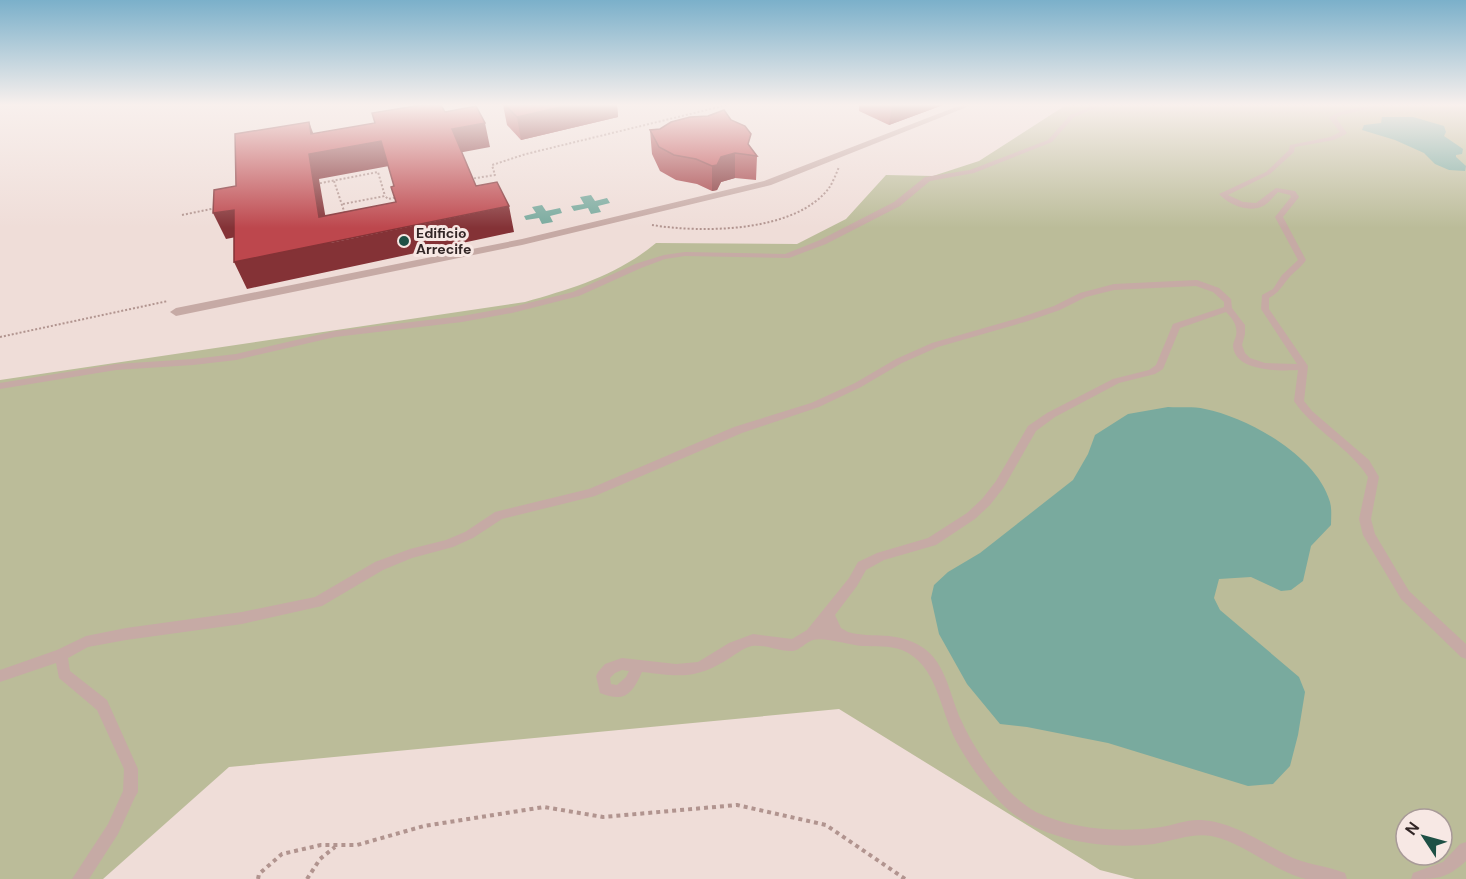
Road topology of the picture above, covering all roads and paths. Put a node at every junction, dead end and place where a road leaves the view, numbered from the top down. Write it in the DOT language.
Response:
graph roads {
  1 [pos="559,146"];
  2 [pos="863,146"];
  3 [pos="1038,146"];
  4 [pos="1292,146"];
  5 [pos="842,154"];
  6 [pos="978,170"];
  7 [pos="995,172"];
  8 [pos="468,180"];
  9 [pos="334,181"];
  10 [pos="311,185"];
  11 [pos="398,197"];
  12 [pos="386,198"];
  13 [pos="343,204"];
  14 [pos="389,207"];
  15 [pos="218,208"];
  16 [pos="182,215"];
  17 [pos="624,218"];
  18 [pos="346,223"];
  19 [pos="168,301"];
  20 [pos="1228,308"];
  21 [pos="176,312"];
  22 [pos="0,337"];
  23 [pos="1303,366"];
  24 [pos="0,386"];
  25 [pos="828,614"];
  26 [pos="812,634"];
  27 [pos="844,637"];
  28 [pos="1466,653"];
  29 [pos="61,656"];
  30 [pos="638,667"];
  31 [pos="0,676"];
  32 [pos="336,846"];
  33 [pos="1466,850"];
  34 [pos="80,879"];
  35 [pos="258,879"];
  36 [pos="307,879"];
  37 [pos="905,879"];
  38 [pos="1339,879"];
  39 [pos="1419,879"];
  1 -- 8 [label="path"];
  2 -- 5 [label="street"];
  3 -- 6 [label="lane"];
  4 -- 23 [label="lane"];
  5 -- 17 [label="street"];
  5 -- 17 [label="path"];
  6 -- 7 [label="lane"];
  6 -- 24 [label="lane"];
  9 -- 10 [label="path"];
  9 -- 12 [label="path"];
  9 -- 13 [label="path"];
  11 -- 12 [label="path"];
  12 -- 13 [label="path"];
  12 -- 14 [label="path"];
  13 -- 18 [label="path"];
  15 -- 16 [label="path"];
  17 -- 21 [label="street"];
  19 -- 22 [label="path"];
  20 -- 23 [label="lane"];
  20 -- 25 [label="lane"];
  20 -- 29 [label="lane"];
  23 -- 28 [label="lane"];
  25 -- 26 [label="lane"];
  25 -- 27 [label="lane"];
  26 -- 27 [label="lane"];
  26 -- 30 [label="lane"];
  27 -- 38 [label="lane"];
  29 -- 31 [label="lane"];
  29 -- 34 [label="lane"];
  32 -- 35 [label="path"];
  32 -- 36 [label="path"];
  32 -- 37 [label="path"];
  33 -- 39 [label="lane"];
}
